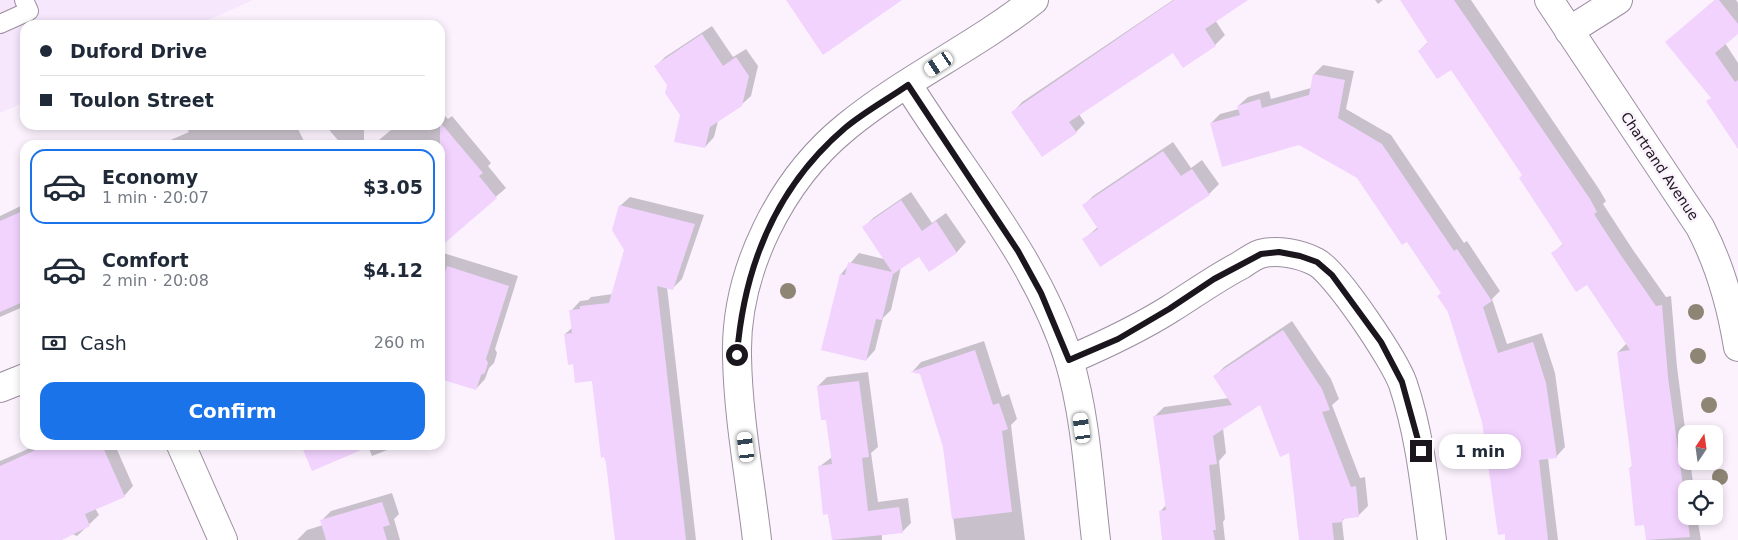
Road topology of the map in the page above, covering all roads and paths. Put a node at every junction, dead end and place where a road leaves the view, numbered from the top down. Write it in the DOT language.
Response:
graph roads {
  1 [pos="24,0"];
  2 [pos="1034,0"];
  3 [pos="1549,0"];
  4 [pos="1618,0"];
  5 [pos="0,24"];
  6 [pos="1569,31"];
  7 [pos="908,85"];
  8 [pos="1738,347"];
  9 [pos="1069,360"];
  10 [pos="20,380"];
  11 [pos="0,388"];
  12 [pos="183,450"];
  13 [pos="223,540"];
  14 [pos="757,540"];
  15 [pos="1096,540"];
  16 [pos="1432,540"];
  1 -- 5 [label="lane"];
  2 -- 7 [label="street"];
  3 -- 6 [label="street, Chartrand Avenue"];
  4 -- 6 [label="street"];
  6 -- 8 [label="street, Chartrand Avenue"];
  7 -- 9 [label="street"];
  7 -- 14 [label="street"];
  9 -- 15 [label="street"];
  9 -- 16 [label="street"];
  10 -- 11 [label="street"];
  12 -- 13 [label="street"];
}
